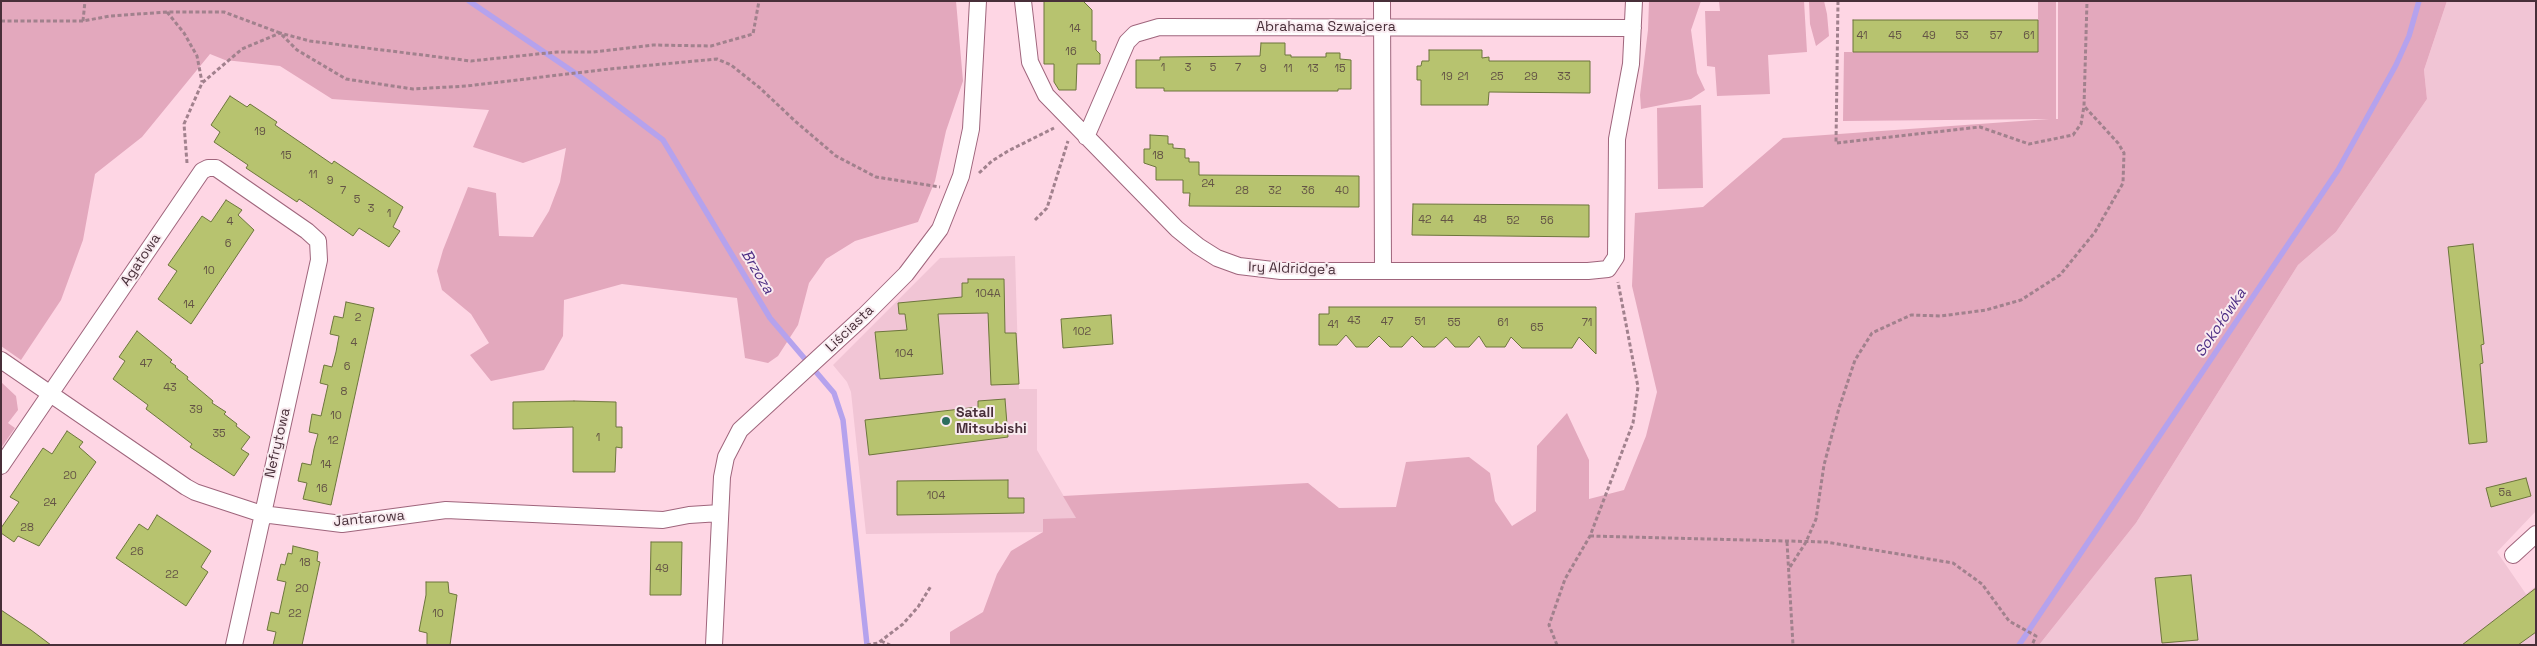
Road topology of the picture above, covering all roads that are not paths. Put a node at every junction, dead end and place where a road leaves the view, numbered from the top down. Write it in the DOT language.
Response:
graph roads {
  1 [pos="978,1"];
  2 [pos="1022,1"];
  3 [pos="1382,1"];
  4 [pos="1634,1"];
  5 [pos="1382,28"];
  6 [pos="1633,28"];
  7 [pos="1078,137"];
  8 [pos="318,241"];
  9 [pos="1383,271"];
  10 [pos="1,360"];
  11 [pos="50,394"];
  12 [pos="1,466"];
  13 [pos="262,514"];
  14 [pos="720,514"];
  15 [pos="2536,534"];
  16 [pos="2512,555"];
  17 [pos="234,645"];
  18 [pos="714,645"];
  1 -- 14 [label="street, Liściasta"];
  2 -- 7 [label="street, Iry Aldridge’a"];
  3 -- 5 [label="street"];
  4 -- 6 [label="street"];
  5 -- 6 [label="street, Abrahama Szwajcera"];
  5 -- 7 [label="street, Abrahama Szwajcera"];
  5 -- 9 [label="street"];
  6 -- 9 [label="street, Iry Aldridge’a"];
  7 -- 9 [label="street, Iry Aldridge’a"];
  8 -- 11 [label="street, Agatowa"];
  8 -- 13 [label="street, Nefrytowa"];
  10 -- 11 [label="street, Jantarowa"];
  11 -- 12 [label="street, Agatowa"];
  11 -- 13 [label="street, Jantarowa"];
  13 -- 14 [label="street, Jantarowa"];
  13 -- 17 [label="street, Nefrytowa"];
  14 -- 18 [label="street, Liściasta"];
  15 -- 16 [label="street"];
}
